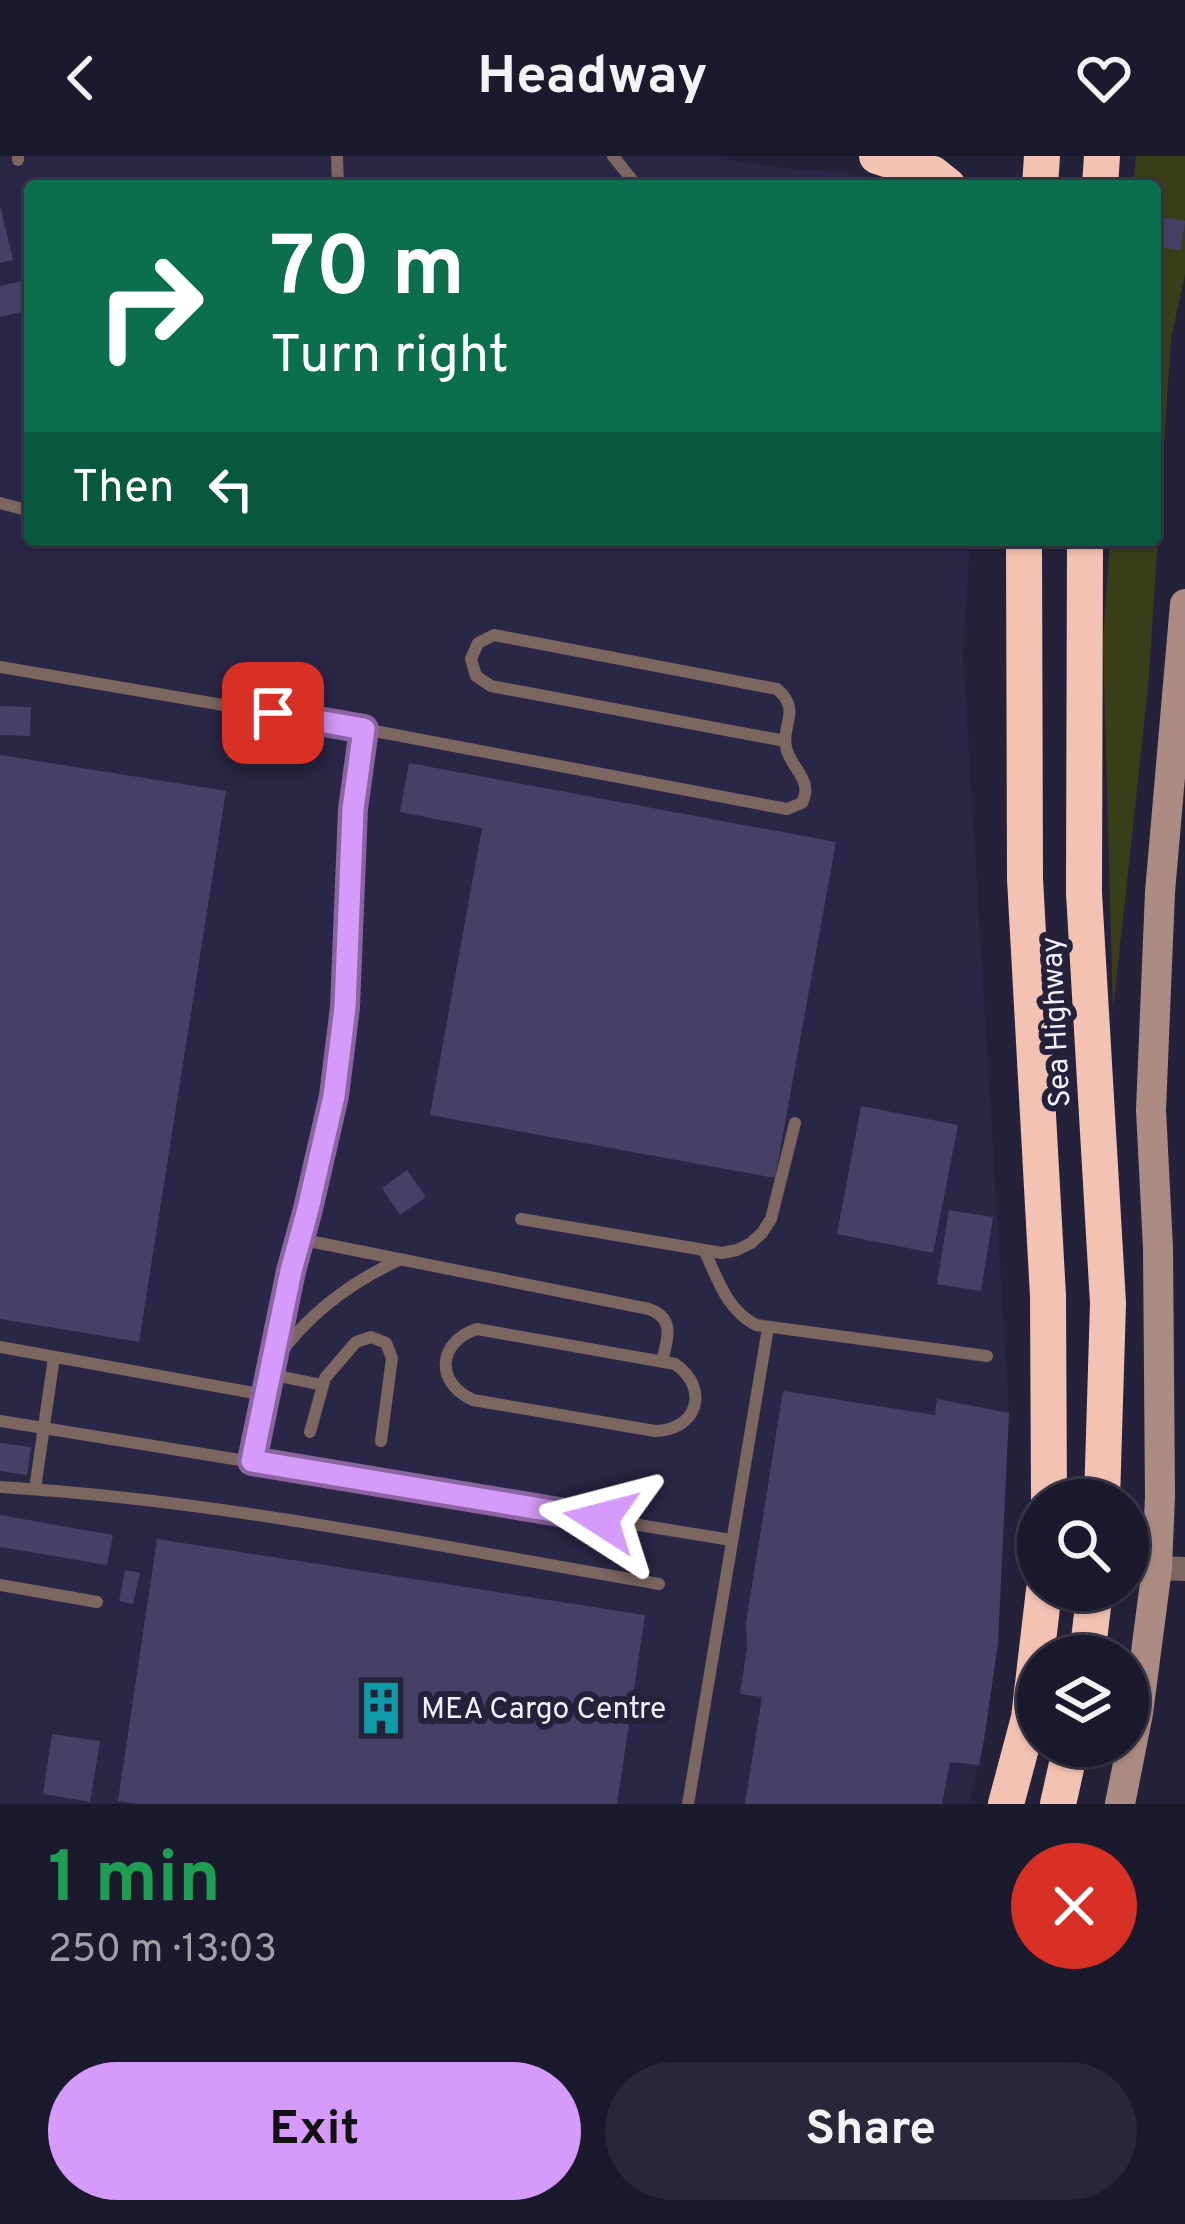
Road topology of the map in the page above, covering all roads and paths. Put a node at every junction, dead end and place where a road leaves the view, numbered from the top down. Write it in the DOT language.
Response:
graph roads {
  1 [pos="613,156"];
  2 [pos="877,156"];
  3 [pos="633,180"];
  4 [pos="940,180"];
  5 [pos="1024,546"];
  6 [pos="1084,546"];
  7 [pos="1185,604"];
  8 [pos="0,667"];
  9 [pos="364,729"];
  10 [pos="785,741"];
  11 [pos="795,1123"];
  12 [pos="521,1219"];
  13 [pos="299,1239"];
  14 [pos="705,1252"];
  15 [pos="400,1259"];
  16 [pos="768,1328"];
  17 [pos="0,1347"];
  18 [pos="987,1356"];
  19 [pos="54,1357"];
  20 [pos="662,1361"];
  21 [pos="270,1370"];
  22 [pos="322,1385"];
  23 [pos="265,1395"];
  24 [pos="0,1421"];
  25 [pos="44,1429"];
  26 [pos="310,1432"];
  27 [pos="381,1441"];
  28 [pos="252,1461"];
  29 [pos="1049,1479"];
  30 [pos="1103,1479"];
  31 [pos="0,1487"];
  32 [pos="35,1489"];
  33 [pos="731,1540"];
  34 [pos="1171,1569"];
  35 [pos="658,1584"];
  36 [pos="0,1586"];
  37 [pos="97,1602"];
  38 [pos="1042,1611"];
  39 [pos="1066,1767"];
  40 [pos="688,1804"];
  41 [pos="1006,1804"];
  42 [pos="1058,1804"];
  43 [pos="1120,1804"];
  1 -- 3 [label="lane"];
  2 -- 4 [label="highway"];
  5 -- 29 [label="highway, Sea Highway"];
  6 -- 30 [label="highway, Sea Highway"];
  7 -- 34 [label="street"];
  8 -- 9 [label="lane"];
  9 -- 10 [label="lane"];
  9 -- 13 [label="lane"];
  10 -- 10 [label="lane"];
  11 -- 14 [label="lane"];
  12 -- 14 [label="lane"];
  13 -- 15 [label="lane"];
  13 -- 21 [label="lane"];
  14 -- 16 [label="lane"];
  15 -- 20 [label="lane"];
  15 -- 21 [label="lane"];
  16 -- 18 [label="lane"];
  16 -- 33 [label="lane"];
  17 -- 19 [label="lane"];
  19 -- 23 [label="lane"];
  19 -- 25 [label="lane"];
  20 -- 20 [label="lane"];
  21 -- 22 [label="lane"];
  21 -- 23 [label="lane"];
  22 -- 26 [label="lane"];
  22 -- 27 [label="lane"];
  23 -- 28 [label="lane"];
  24 -- 25 [label="lane"];
  25 -- 28 [label="lane"];
  25 -- 32 [label="lane"];
  28 -- 33 [label="lane"];
  31 -- 32 [label="lane"];
  32 -- 35 [label="lane"];
  33 -- 40 [label="lane"];
  34 -- 43 [label="street"];
  36 -- 37 [label="lane"];
  38 -- 41 [label="highway"];
  39 -- 42 [label="highway"];
}
